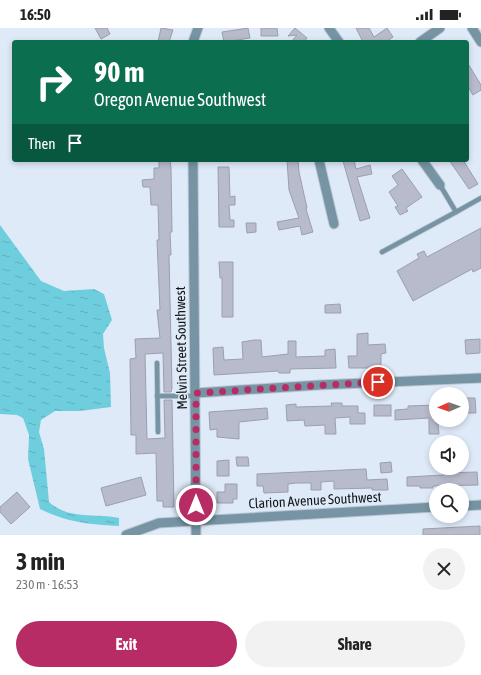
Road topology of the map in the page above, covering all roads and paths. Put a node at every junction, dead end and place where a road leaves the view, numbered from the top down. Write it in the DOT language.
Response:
graph roads {
  1 [pos="198,28"];
  2 [pos="329,28"];
  3 [pos="440,28"];
  4 [pos="472,28"];
  5 [pos="194,40"];
  6 [pos="338,40"];
  7 [pos="423,40"];
  8 [pos="481,42"];
  9 [pos="193,162"];
  10 [pos="319,162"];
  11 [pos="423,162"];
  12 [pos="440,185"];
  13 [pos="481,198"];
  14 [pos="456,212"];
  15 [pos="334,224"];
  16 [pos="382,252"];
  17 [pos="157,363"];
  18 [pos="481,378"];
  19 [pos="196,395"];
  20 [pos="157,396"];
  21 [pos="158,432"];
  22 [pos="481,505"];
  23 [pos="469,506"];
  24 [pos="429,507"];
  25 [pos="196,521"];
  26 [pos="126,535"];
  27 [pos="196,535"];
  1 -- 5 [label="street"];
  2 -- 6 [label="street"];
  3 -- 7 [label="street"];
  4 -- 8 [label="street"];
  9 -- 19 [label="street, Melvin Street Southwest"];
  10 -- 15 [label="street"];
  11 -- 12 [label="street"];
  12 -- 14 [label="lane"];
  13 -- 14 [label="lane"];
  14 -- 16 [label="lane"];
  17 -- 20 [label="lane"];
  18 -- 19 [label="street"];
  19 -- 20 [label="lane"];
  19 -- 25 [label="street, Melvin Street Southwest"];
  20 -- 21 [label="lane"];
  22 -- 23 [label="street"];
  24 -- 25 [label="street, Clarion Avenue Southwest"];
  25 -- 26 [label="street, Clarion Avenue Southwest"];
  25 -- 27 [label="street, Melvin Street Southwest"];
}
